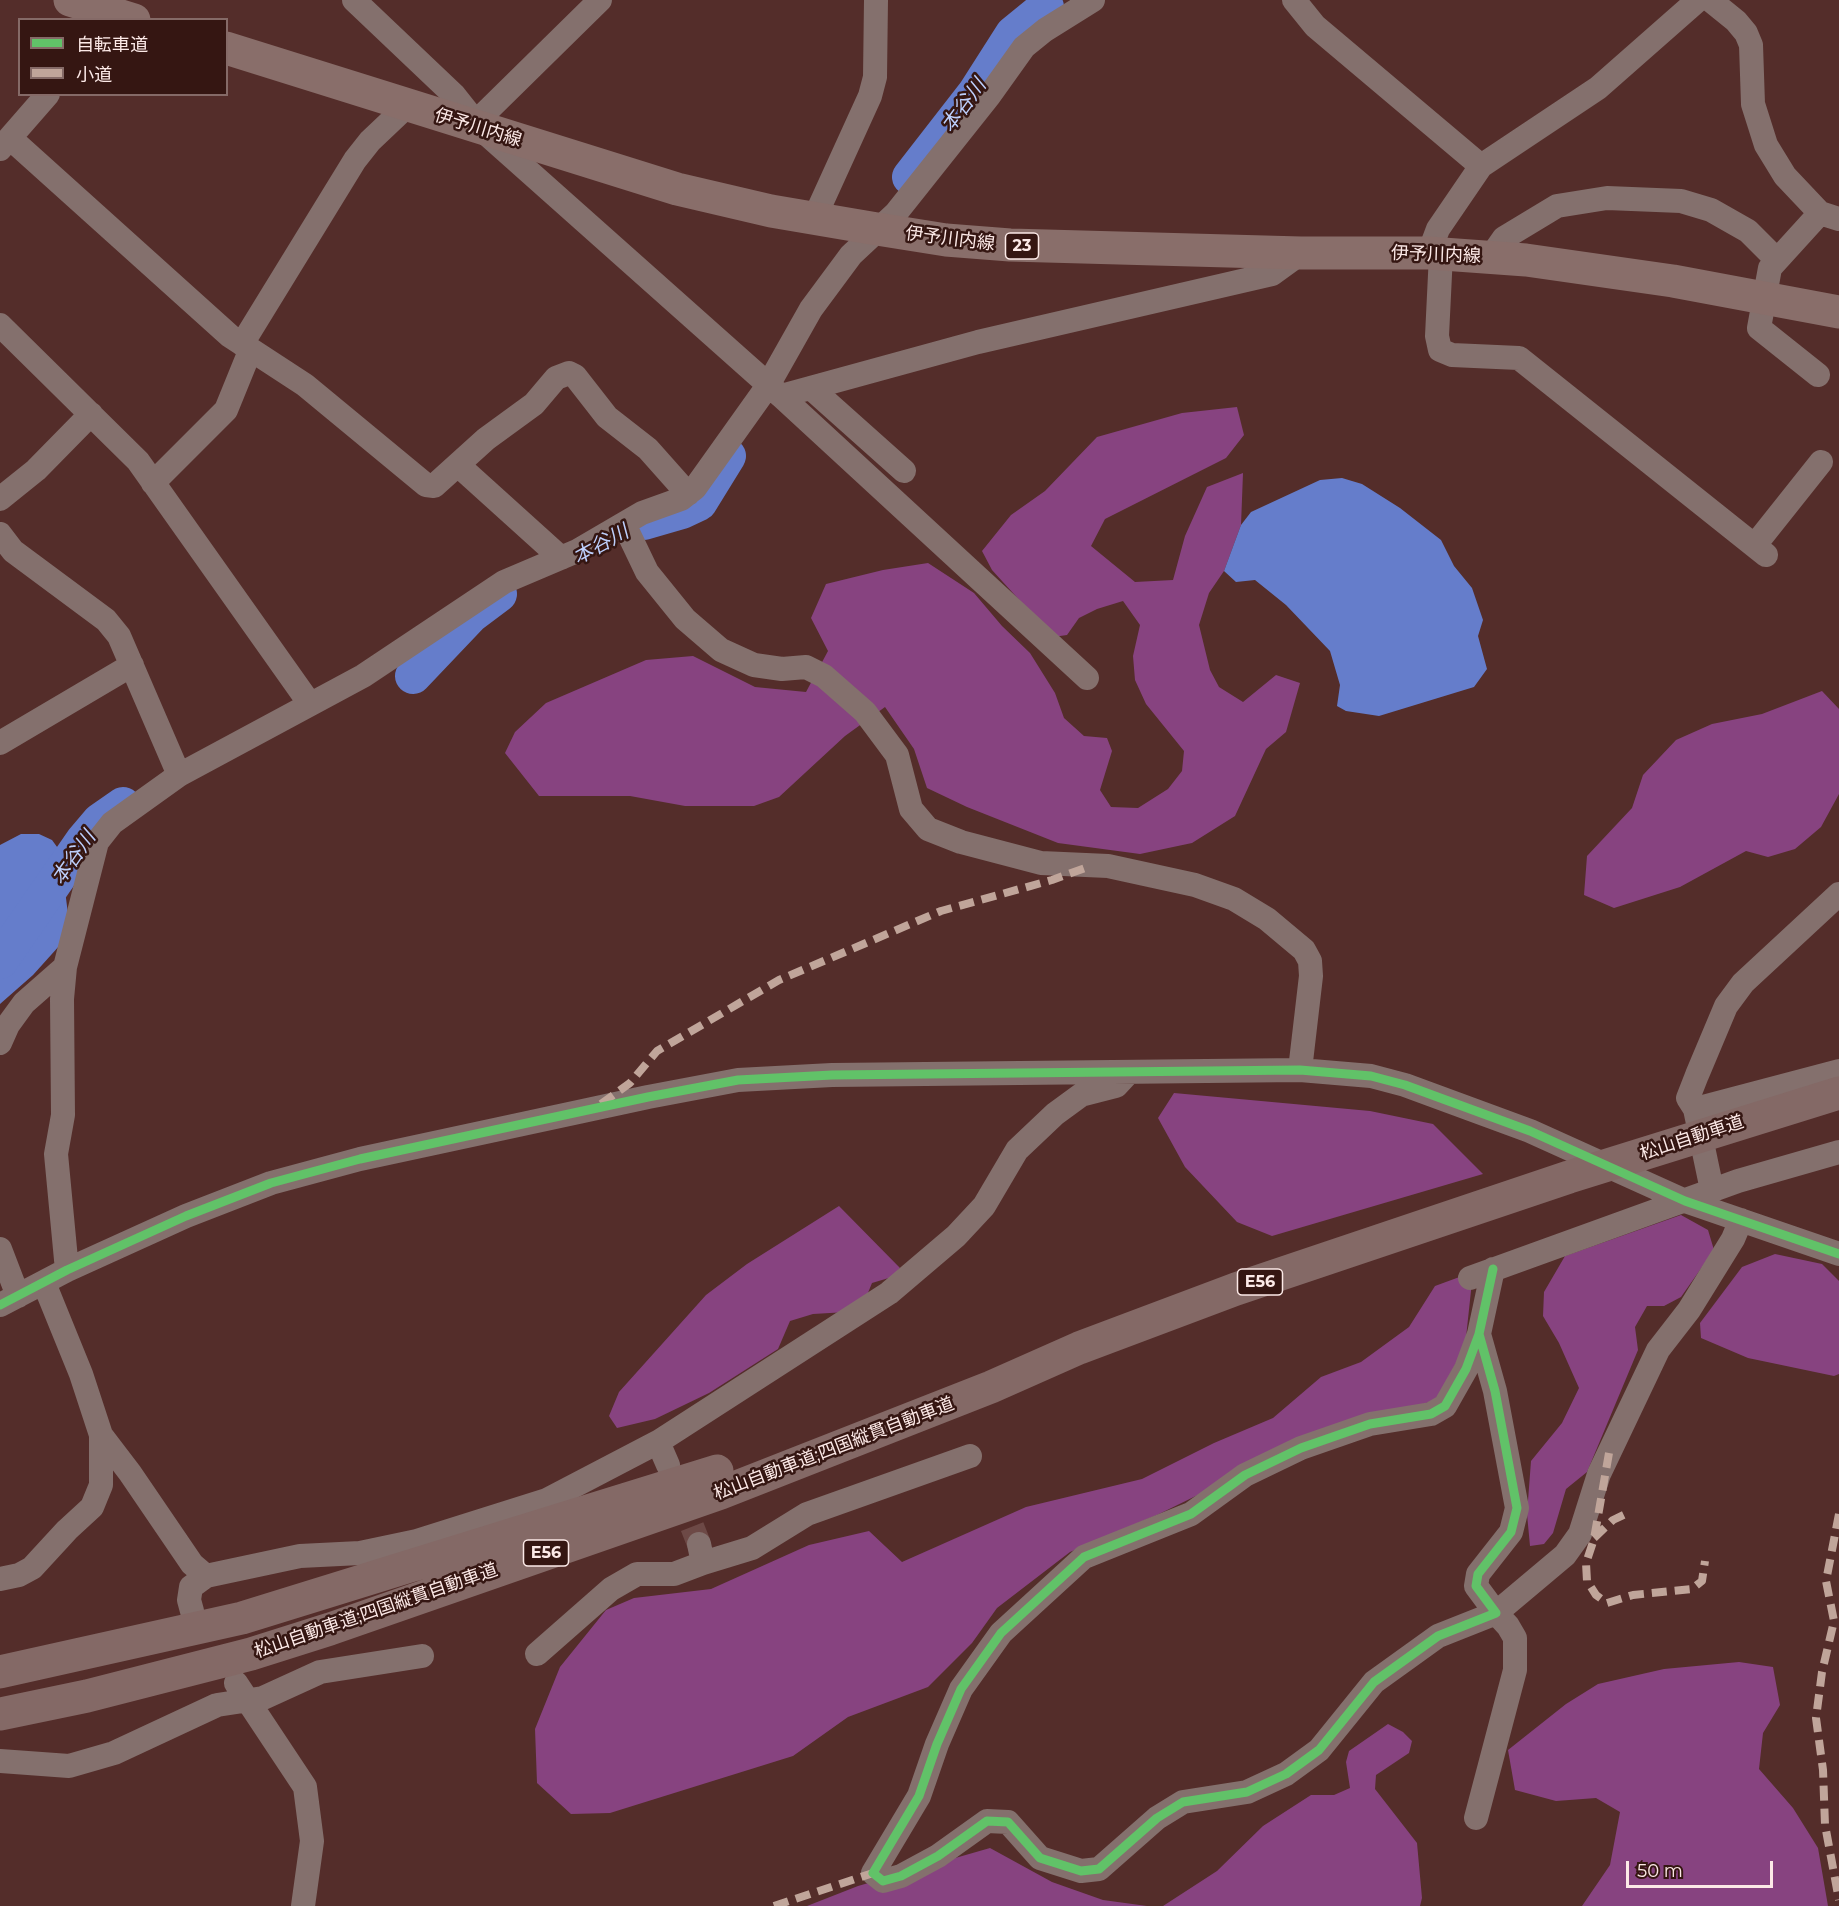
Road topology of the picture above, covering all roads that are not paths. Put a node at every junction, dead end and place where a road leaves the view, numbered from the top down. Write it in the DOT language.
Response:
graph roads {
  1 [pos="70,0"];
  2 [pos="354,0"];
  3 [pos="600,0"];
  4 [pos="876,0"];
  5 [pos="1093,0"];
  6 [pos="1294,0"];
  7 [pos="1698,0"];
  8 [pos="1710,0"];
  9 [pos="1061,8"];
  10 [pos="115,13"];
  11 [pos="228,49"];
  12 [pos="46,96"];
  13 [pos="408,105"];
  14 [pos="481,129"];
  15 [pos="5,144"];
  16 [pos="1481,166"];
  17 [pos="1829,216"];
  18 [pos="814,219"];
  19 [pos="877,230"];
  20 [pos="1435,253"];
  21 [pos="1301,254"];
  22 [pos="1490,258"];
  23 [pos="1777,260"];
  24 [pos="1765,298"];
  25 [pos="1839,312"];
  26 [pos="0,325"];
  27 [pos="246,348"];
  28 [pos="1818,375"];
  29 [pos="811,388"];
  30 [pos="774,392"];
  31 [pos="91,414"];
  32 [pos="1821,462"];
  33 [pos="458,465"];
  34 [pos="904,471"];
  35 [pos="153,483"];
  36 [pos="688,494"];
  37 [pos="0,499"];
  38 [pos="624,524"];
  39 [pos="0,534"];
  40 [pos="561,558"];
  41 [pos="132,665"];
  42 [pos="1087,678"];
  43 [pos="310,704"];
  44 [pos="0,743"];
  45 [pos="179,775"];
  46 [pos="1839,894"];
  47 [pos="65,967"];
  48 [pos="0,1043"];
  49 [pos="1300,1070"];
  50 [pos="1839,1071"];
  51 [pos="1129,1072"];
  52 [pos="1839,1093"];
  53 [pos="1695,1109"];
  54 [pos="1839,1152"];
  55 [pos="1712,1190"];
  56 [pos="1685,1201"];
  57 [pos="1442,1220"];
  58 [pos="1741,1220"];
  59 [pos="0,1249"];
  60 [pos="1839,1254"];
  61 [pos="1493,1269"];
  62 [pos="67,1270"];
  63 [pos="1470,1278"];
  64 [pos="44,1283"];
  65 [pos="9,1301"];
  66 [pos="1479,1334"];
  67 [pos="1079,1348"];
  68 [pos="100,1435"];
  69 [pos="658,1442"];
  70 [pos="970,1456"];
  71 [pos="668,1466"];
  72 [pos="206,1576"];
  73 [pos="0,1579"];
  74 [pos="192,1611"];
  75 [pos="1496,1613"];
  76 [pos="537,1654"];
  77 [pos="422,1656"];
  78 [pos="0,1672"];
  79 [pos="241,1691"];
  80 [pos="0,1714"];
  81 [pos="0,1761"];
  82 [pos="1476,1818"];
  83 [pos="303,1906"];
  1 -- 10 [label="main road"];
  2 -- 14 [label="street"];
  3 -- 14 [label="street"];
  4 -- 18 [label="street"];
  5 -- 9 [label="street"];
  6 -- 16 [label="street"];
  7 -- 16 [label="street"];
  8 -- 17 [label="street"];
  9 -- 19 [label="street"];
  11 -- 13 [label="main road, 伊予川内線 / 23"];
  12 -- 15 [label="street"];
  13 -- 14 [label="main road, 伊予川内線 / 23"];
  13 -- 27 [label="street"];
  14 -- 18 [label="main road, 伊予川内線 / 23"];
  14 -- 30 [label="street"];
  15 -- 27 [label="street"];
  16 -- 20 [label="street"];
  17 -- 23 [label="street"];
  18 -- 19 [label="main road, 伊予川内線 / 23"];
  19 -- 21 [label="main road, 伊予川内線 / 23"];
  19 -- 30 [label="street"];
  20 -- 21 [label="main road, 伊予川内線 / 23"];
  20 -- 22 [label="main road, 伊予川内線 / 23"];
  20 -- 32 [label="street"];
  21 -- 29 [label="street"];
  22 -- 23 [label="street"];
  22 -- 24 [label="main road, 伊予川内線 / 23"];
  23 -- 24 [label="street"];
  24 -- 25 [label="main road, 伊予川内線 / 23"];
  24 -- 28 [label="street"];
  26 -- 31 [label="street"];
  27 -- 33 [label="street"];
  27 -- 35 [label="street"];
  29 -- 30 [label="street"];
  29 -- 34 [label="street"];
  30 -- 36 [label="street"];
  30 -- 42 [label="street"];
  31 -- 35 [label="street"];
  31 -- 37 [label="street"];
  33 -- 36 [label="street"];
  33 -- 40 [label="street"];
  35 -- 43 [label="street"];
  36 -- 38 [label="street"];
  38 -- 40 [label="street"];
  38 -- 49 [label="street"];
  39 -- 41 [label="street"];
  40 -- 43 [label="street"];
  41 -- 44 [label="street"];
  41 -- 45 [label="street"];
  43 -- 45 [label="street"];
  45 -- 47 [label="street"];
  46 -- 53 [label="street"];
  47 -- 48 [label="street"];
  47 -- 62 [label="street"];
  49 -- 51 [label="street"];
  49 -- 56 [label="street"];
  50 -- 53 [label="street"];
  51 -- 62 [label="street"];
  51 -- 69 [label="street"];
  52 -- 57 [label="highway, 松山自動車道 / E56"];
  53 -- 55 [label="street"];
  54 -- 55 [label="street"];
  55 -- 56 [label="street"];
  56 -- 58 [label="street"];
  56 -- 61 [label="street"];
  57 -- 67 [label="highway, 松山自動車道;四国縦貫自動車道 / E56"];
  58 -- 60 [label="street"];
  58 -- 75 [label="street"];
  59 -- 65 [label="street"];
  61 -- 63 [label="street"];
  61 -- 66 [label="street"];
  62 -- 64 [label="street"];
  64 -- 65 [label="street"];
  64 -- 68 [label="street"];
  66 -- 75 [label="street"];
  66 -- 75 [label="street"];
  67 -- 78 [label="highway, 松山自動車道;四国縦貫自動車道 / E56"];
  67 -- 80 [label="highway, 松山自動車道;四国縦貫自動車道 / E56"];
  68 -- 72 [label="street"];
  68 -- 73 [label="street"];
  69 -- 71 [label="street"];
  69 -- 72 [label="street"];
  70 -- 76 [label="street"];
  72 -- 74 [label="street"];
  75 -- 82 [label="street"];
  77 -- 79 [label="street"];
  79 -- 81 [label="street"];
  79 -- 83 [label="street"];
}
